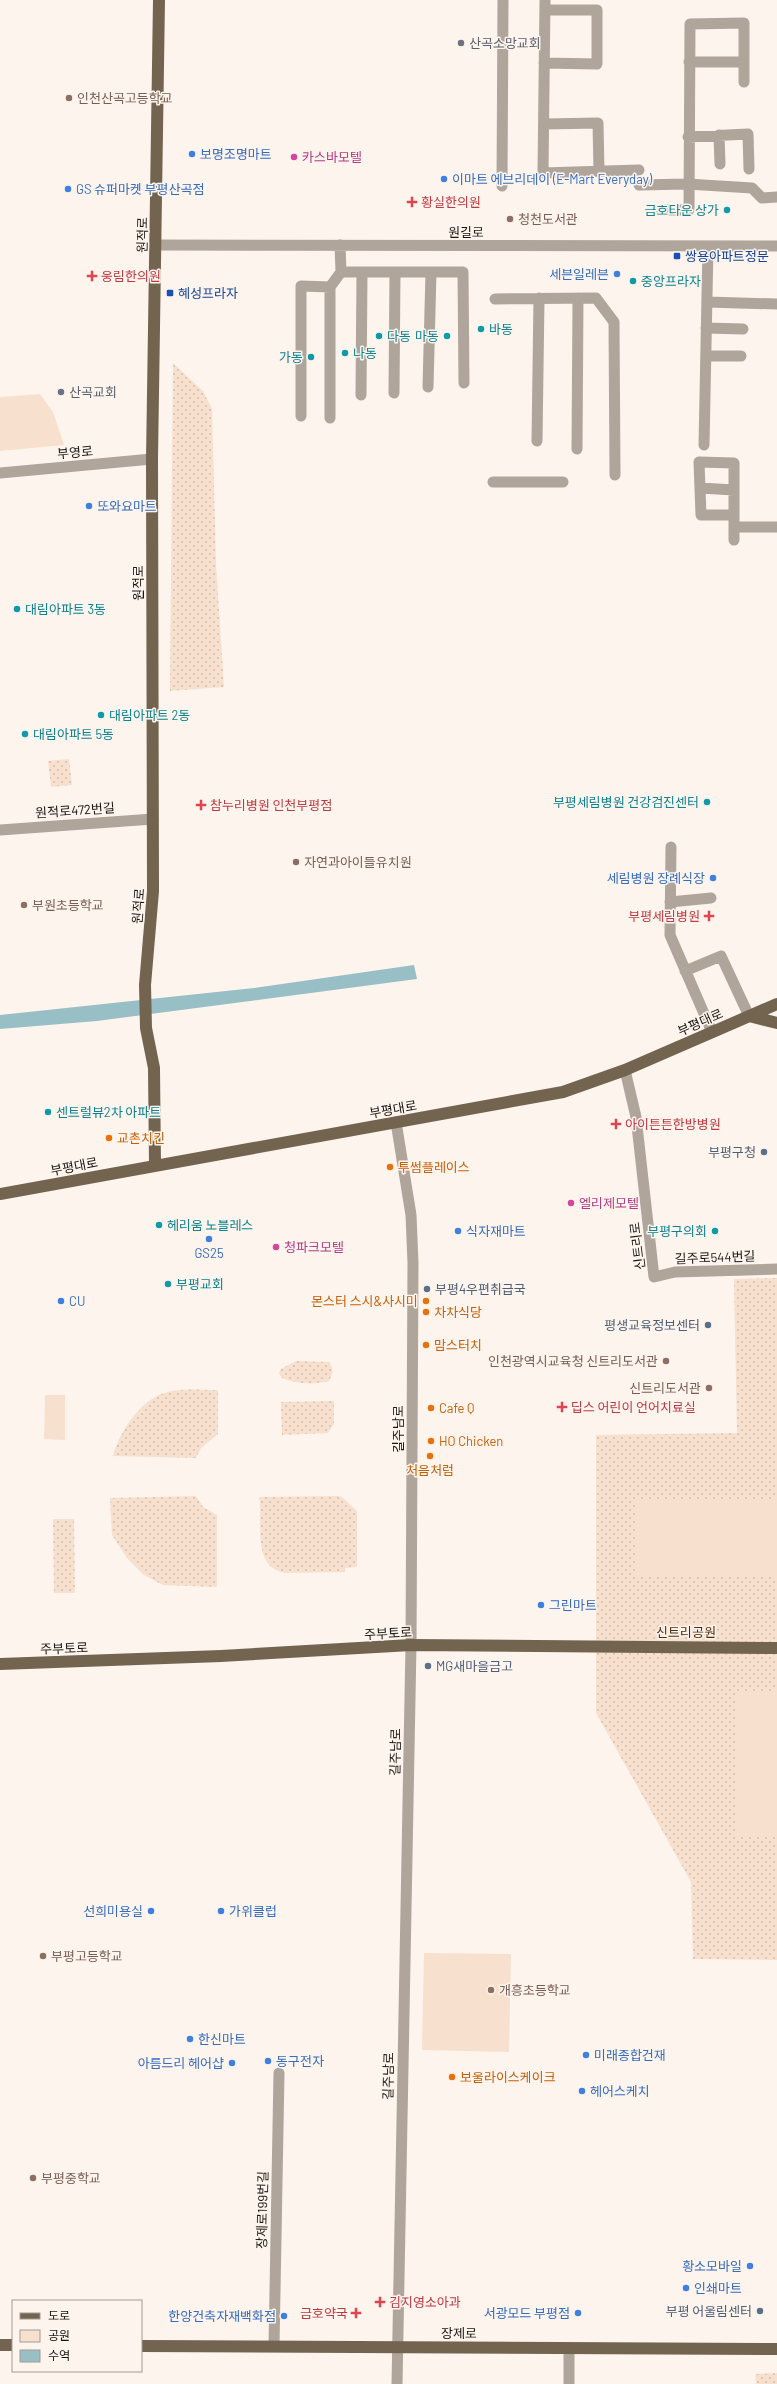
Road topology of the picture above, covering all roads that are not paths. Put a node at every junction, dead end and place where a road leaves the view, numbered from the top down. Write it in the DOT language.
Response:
graph roads {
  1 [pos="159,0"];
  2 [pos="503,0"];
  3 [pos="545,5"];
  4 [pos="689,62"];
  5 [pos="744,62"];
  6 [pos="544,63"];
  7 [pos="744,82"];
  8 [pos="544,124"];
  9 [pos="719,135"];
  10 [pos="688,137"];
  11 [pos="720,164"];
  12 [pos="749,169"];
  13 [pos="639,170"];
  14 [pos="599,172"];
  15 [pos="688,184"];
  16 [pos="639,185"];
  17 [pos="502,186"];
  18 [pos="777,196"];
  19 [pos="661,210"];
  20 [pos="156,245"];
  21 [pos="340,245"];
  22 [pos="708,246"];
  23 [pos="777,246"];
  24 [pos="341,272"];
  25 [pos="362,272"];
  26 [pos="395,272"];
  27 [pos="431,272"];
  28 [pos="330,287"];
  29 [pos="539,298"];
  30 [pos="578,298"];
  31 [pos="494,299"];
  32 [pos="707,302"];
  33 [pos="777,304"];
  34 [pos="706,328"];
  35 [pos="743,329"];
  36 [pos="706,356"];
  37 [pos="741,356"];
  38 [pos="464,383"];
  39 [pos="428,387"];
  40 [pos="394,394"];
  41 [pos="361,395"];
  42 [pos="301,416"];
  43 [pos="330,418"];
  44 [pos="537,441"];
  45 [pos="704,445"];
  46 [pos="577,450"];
  47 [pos="152,459"];
  48 [pos="0,473"];
  49 [pos="615,475"];
  50 [pos="493,482"];
  51 [pos="563,482"];
  52 [pos="700,488"];
  53 [pos="734,490"];
  54 [pos="734,515"];
  55 [pos="734,527"];
  56 [pos="777,527"];
  57 [pos="734,540"];
  58 [pos="153,819"];
  59 [pos="0,830"];
  60 [pos="671,847"];
  61 [pos="711,898"];
  62 [pos="670,902"];
  63 [pos="685,971"];
  64 [pos="777,1004"];
  65 [pos="749,1016"];
  66 [pos="777,1023"];
  67 [pos="712,1032"];
  68 [pos="625,1070"];
  69 [pos="396,1122"];
  70 [pos="155,1165"];
  71 [pos="0,1194"];
  72 [pos="777,1269"];
  73 [pos="654,1277"];
  74 [pos="411,1645"];
  75 [pos="777,1648"];
  76 [pos="0,1664"];
  77 [pos="279,2073"];
  78 [pos="0,2345"];
  79 [pos="12,2345"];
  80 [pos="142,2346"];
  81 [pos="274,2346"];
  82 [pos="397,2347"];
  83 [pos="569,2348"];
  84 [pos="777,2349"];
  85 [pos="397,2384"];
  86 [pos="569,2384"];
  1 -- 20 [label="main road, 원적로"];
  2 -- 17 [label="street"];
  3 -- 6 [label="street"];
  3 -- 6 [label="street"];
  4 -- 5 [label="street"];
  4 -- 5 [label="street"];
  4 -- 10 [label="street"];
  5 -- 7 [label="street"];
  6 -- 8 [label="street"];
  8 -- 14 [label="street"];
  8 -- 14 [label="street"];
  9 -- 10 [label="street"];
  9 -- 11 [label="street"];
  9 -- 12 [label="street"];
  10 -- 15 [label="street"];
  13 -- 14 [label="street"];
  15 -- 16 [label="street"];
  15 -- 18 [label="street"];
  15 -- 19 [label="street"];
  20 -- 21 [label="street, 원길로"];
  20 -- 47 [label="main road, 원적로"];
  21 -- 22 [label="street, 원길로"];
  21 -- 24 [label="street"];
  22 -- 23 [label="street, 원길로"];
  22 -- 32 [label="street"];
  24 -- 25 [label="street"];
  24 -- 28 [label="street"];
  25 -- 26 [label="street"];
  25 -- 41 [label="street"];
  26 -- 27 [label="street"];
  26 -- 40 [label="street"];
  27 -- 38 [label="street"];
  27 -- 39 [label="street"];
  28 -- 42 [label="street"];
  28 -- 43 [label="street"];
  29 -- 30 [label="street"];
  29 -- 31 [label="street"];
  29 -- 44 [label="street"];
  30 -- 46 [label="street"];
  30 -- 49 [label="street"];
  32 -- 33 [label="street"];
  32 -- 34 [label="street"];
  34 -- 35 [label="street"];
  34 -- 36 [label="street"];
  36 -- 37 [label="street"];
  36 -- 45 [label="street"];
  47 -- 48 [label="street, 부영로"];
  47 -- 58 [label="main road, 원적로"];
  50 -- 51 [label="street"];
  52 -- 53 [label="street"];
  52 -- 53 [label="street"];
  52 -- 54 [label="street"];
  53 -- 54 [label="street"];
  54 -- 55 [label="street"];
  55 -- 56 [label="street"];
  55 -- 57 [label="street"];
  58 -- 59 [label="street, 원적로472번길"];
  58 -- 70 [label="main road, 원적로"];
  60 -- 62 [label="street"];
  61 -- 62 [label="street"];
  62 -- 63 [label="street"];
  63 -- 65 [label="street"];
  63 -- 67 [label="street"];
  64 -- 65 [label="main road, 부평대로"];
  65 -- 66 [label="main road"];
  65 -- 67 [label="main road, 부평대로"];
  67 -- 68 [label="main road, 부평대로"];
  68 -- 69 [label="main road, 부평대로"];
  68 -- 73 [label="street, 신트리로"];
  69 -- 70 [label="main road, 부평대로"];
  69 -- 74 [label="street, 길주남로"];
  70 -- 71 [label="main road, 부평대로"];
  72 -- 73 [label="street, 길주로544번길"];
  74 -- 75 [label="main road, 주부토로"];
  74 -- 76 [label="main road, 주부토로"];
  74 -- 82 [label="street, 길주남로"];
  77 -- 81 [label="street, 장제로199번길"];
  78 -- 79 [label="main road"];
  80 -- 81 [label="main road, 장제로"];
  81 -- 82 [label="main road, 장제로"];
  82 -- 83 [label="main road, 장제로"];
  82 -- 85 [label="street, 길주남로"];
  83 -- 84 [label="main road, 장제로"];
  83 -- 86 [label="street"];
}
